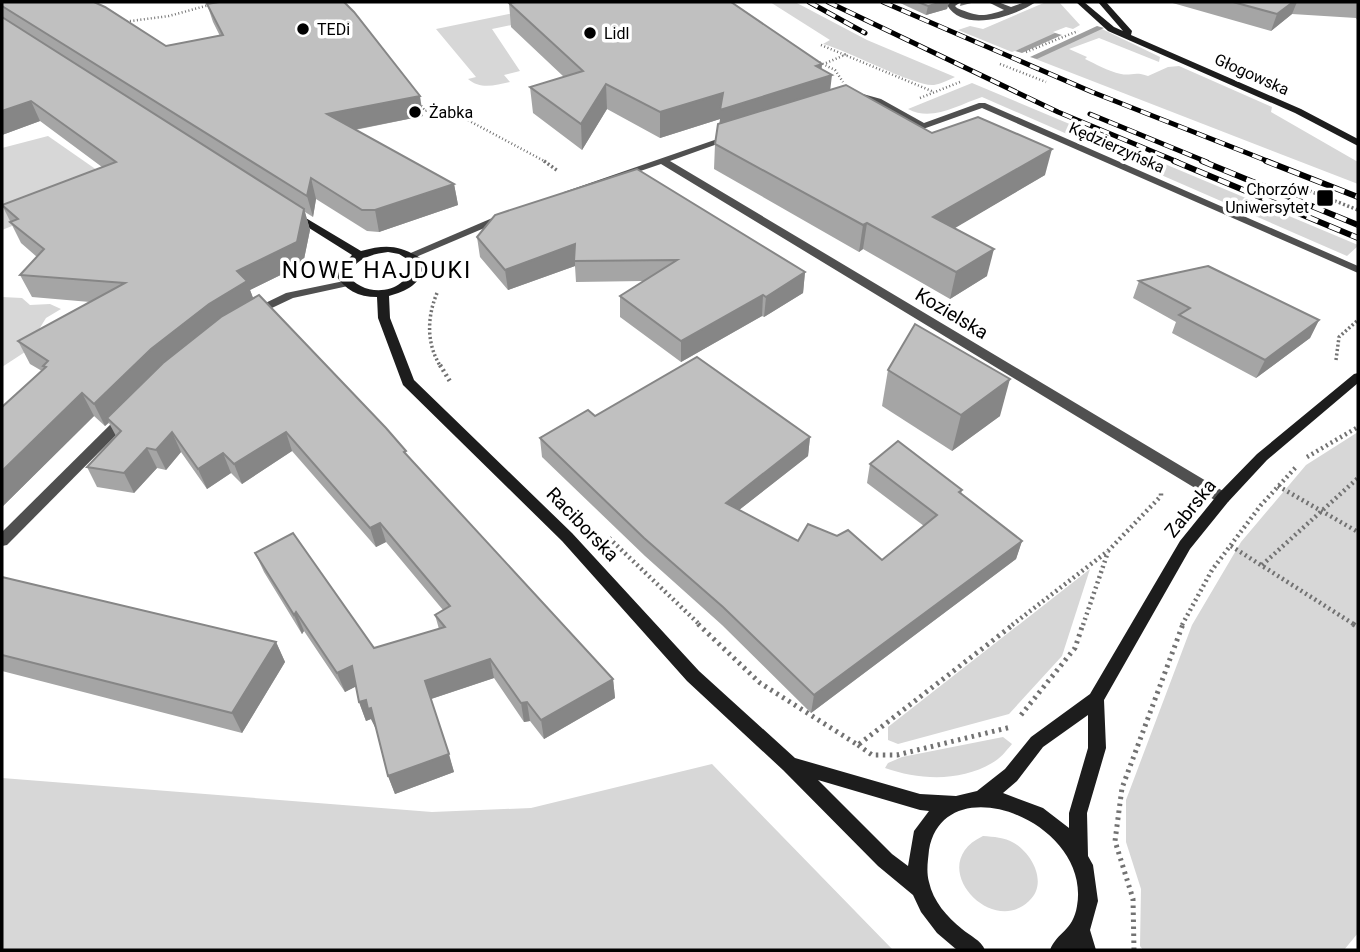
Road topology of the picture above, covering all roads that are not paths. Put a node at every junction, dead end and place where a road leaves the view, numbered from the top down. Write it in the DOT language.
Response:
graph roads {
  1 [pos="957,2"];
  2 [pos="992,2"];
  3 [pos="1080,2"];
  4 [pos="1102,2"];
  5 [pos="1020,5"];
  6 [pos="1133,37"];
  7 [pos="851,99"];
  8 [pos="738,136"];
  9 [pos="1358,143"];
  10 [pos="661,160"];
  11 [pos="560,195"];
  12 [pos="283,207"];
  13 [pos="511,214"];
  14 [pos="360,255"];
  15 [pos="412,255"];
  16 [pos="1358,270"];
  17 [pos="344,284"];
  18 [pos="383,293"];
  19 [pos="242,319"];
  20 [pos="1358,377"];
  21 [pos="138,404"];
  22 [pos="1223,498"];
  23 [pos="2,541"];
  24 [pos="1096,699"];
  25 [pos="789,764"];
  26 [pos="983,798"];
  27 [pos="954,804"];
  28 [pos="1079,858"];
  29 [pos="921,889"];
  30 [pos="1080,930"];
  31 [pos="975,950"];
  32 [pos="1060,950"];
  33 [pos="1086,950"];
  1 -- 5 [label="street"];
  2 -- 5 [label="street"];
  3 -- 6 [label="street, Głogowska"];
  4 -- 6 [label="street, Głogowska"];
  6 -- 9 [label="street, Głogowska"];
  7 -- 16 [label="street, Kędzierzyńska"];
  8 -- 10 [label="street"];
  10 -- 11 [label="street"];
  10 -- 22 [label="street, Kozielska"];
  12 -- 14 [label="street"];
  13 -- 15 [label="street"];
  14 -- 15 [label="street"];
  14 -- 17 [label="street"];
  15 -- 18 [label="street"];
  17 -- 18 [label="street"];
  17 -- 19 [label="street"];
  18 -- 25 [label="street, Raciborska"];
  20 -- 22 [label="street, Zabrska"];
  21 -- 23 [label="street"];
  22 -- 24 [label="street, Zabrska"];
  24 -- 26 [label="street, Zabrska"];
  24 -- 28 [label="street"];
  25 -- 27 [label="street, Raciborska"];
  25 -- 29 [label="street, Raciborska"];
  26 -- 27 [label="street"];
  26 -- 28 [label="street"];
  27 -- 29 [label="street"];
  28 -- 30 [label="street"];
  29 -- 31 [label="street"];
  30 -- 32 [label="street"];
  30 -- 33 [label="street"];
}
